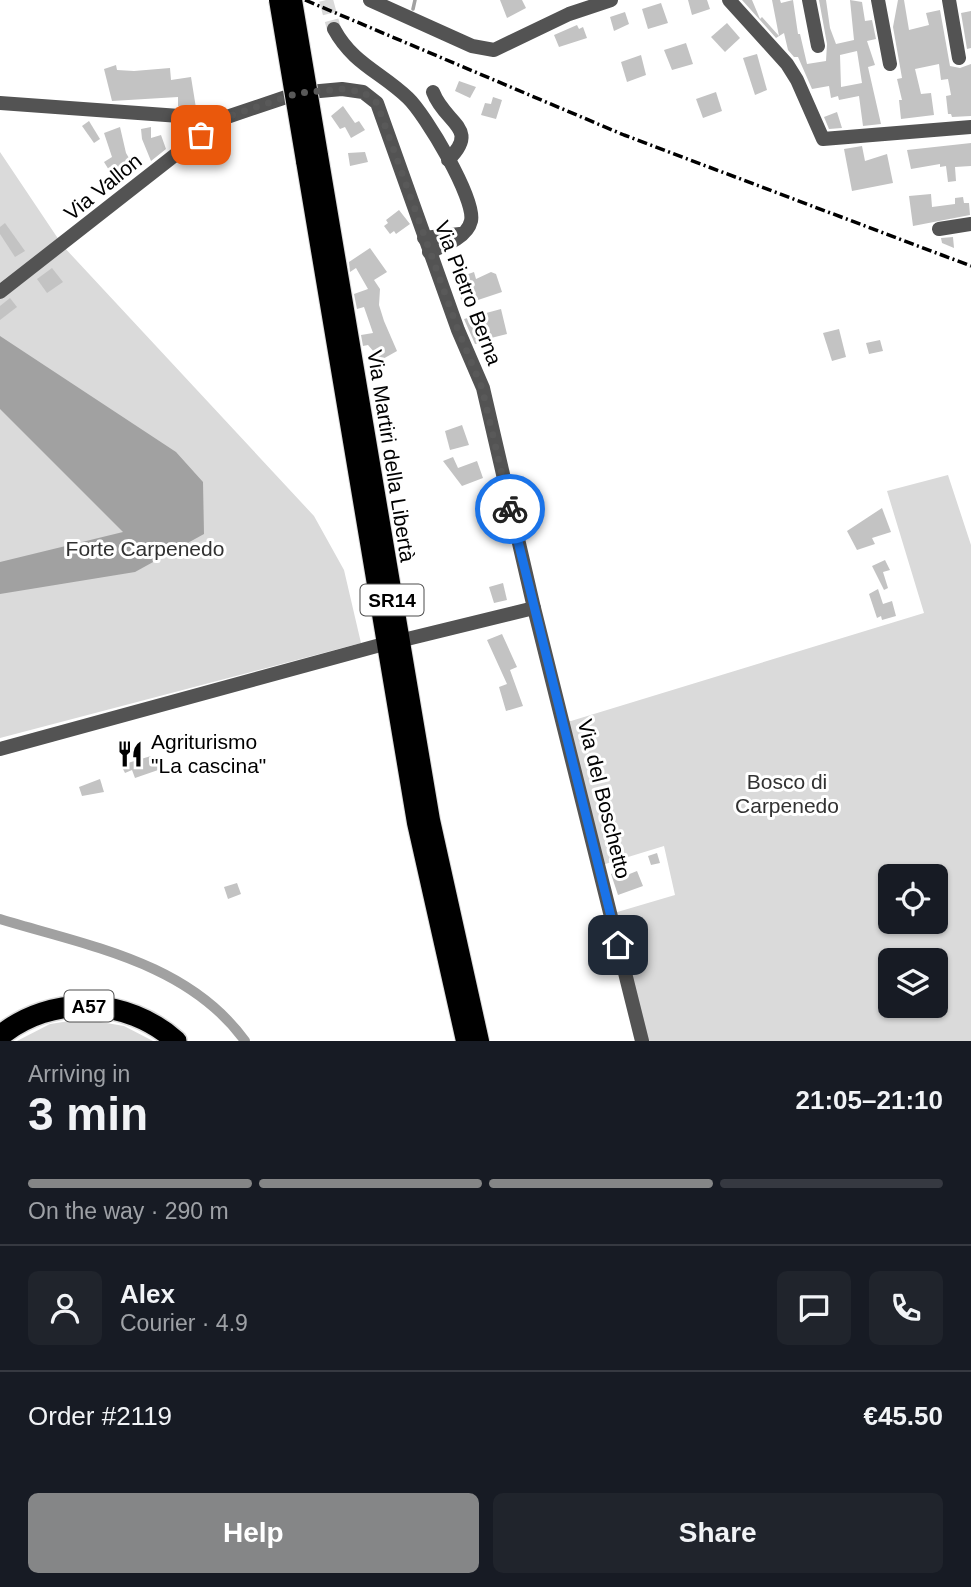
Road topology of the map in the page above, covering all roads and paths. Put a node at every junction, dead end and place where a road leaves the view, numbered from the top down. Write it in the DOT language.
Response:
graph roads {
  1 [pos="278,0"];
  2 [pos="293,0"];
  3 [pos="370,0"];
  4 [pos="611,0"];
  5 [pos="729,0"];
  6 [pos="809,0"];
  7 [pos="878,0"];
  8 [pos="949,0"];
  9 [pos="334,29"];
  10 [pos="818,46"];
  11 [pos="959,58"];
  12 [pos="890,64"];
  13 [pos="433,92"];
  14 [pos="0,103"];
  15 [pos="221,119"];
  16 [pos="971,127"];
  17 [pos="312,158"];
  18 [pos="448,160"];
  19 [pos="971,225"];
  20 [pos="939,229"];
  21 [pos="426,245"];
  22 [pos="0,292"];
  23 [pos="534,608"];
  24 [pos="391,643"];
  25 [pos="0,749"];
  26 [pos="0,1036"];
  27 [pos="13,1041"];
  28 [pos="160,1041"];
  29 [pos="176,1041"];
  30 [pos="465,1041"];
  31 [pos="480,1041"];
  32 [pos="642,1041"];
  1 -- 17 [label="main road, Via Martiri della Libertà / SR14, bridge"];
  2 -- 17 [label="main road, Via Martiri della Libertà / SR14, bridge"];
  3 -- 4 [label="street"];
  5 -- 16 [label="street"];
  6 -- 10 [label="street"];
  7 -- 12 [label="street"];
  8 -- 11 [label="street"];
  9 -- 18 [label="street"];
  13 -- 18 [label="street"];
  14 -- 15 [label="street"];
  15 -- 21 [label="street, Via Pietro Berna"];
  15 -- 22 [label="street, Via Vallon"];
  17 -- 24 [label="main road, Via Martiri della Libertà / SR14"];
  18 -- 21 [label="street"];
  19 -- 20 [label="street"];
  21 -- 23 [label="street, Via Pietro Berna"];
  23 -- 24 [label="street"];
  23 -- 32 [label="street, Via del Boschetto"];
  24 -- 25 [label="street"];
  24 -- 30 [label="main road, Via Martiri della Libertà / SR14"];
  24 -- 31 [label="main road, Via Martiri della Libertà / SR14"];
  26 -- 29 [label="highway, A57"];
  27 -- 28 [label="highway, A57"];
}
